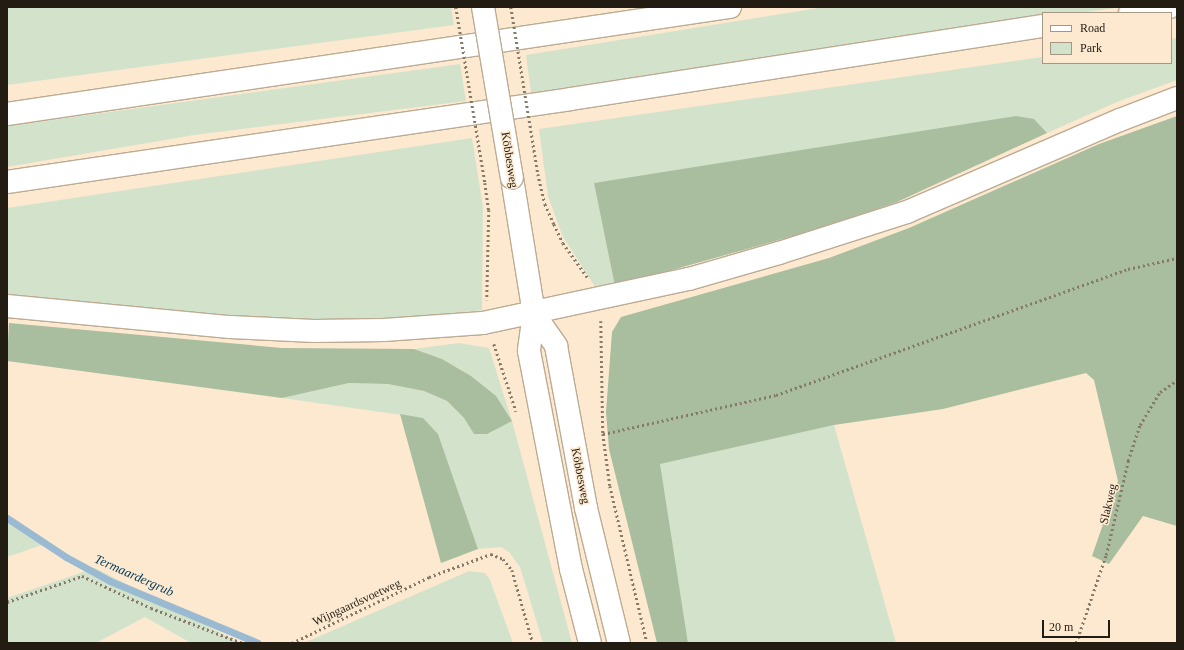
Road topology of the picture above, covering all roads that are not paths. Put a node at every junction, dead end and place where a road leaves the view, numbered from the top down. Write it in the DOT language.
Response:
graph roads {
  1 [pos="483,7"];
  2 [pos="730,7"];
  3 [pos="1170,7"];
  4 [pos="1137,12"];
  5 [pos="1042,26"];
  6 [pos="1177,98"];
  7 [pos="7,114"];
  8 [pos="7,182"];
  9 [pos="7,306"];
  10 [pos="534,314"];
  11 [pos="590,643"];
  12 [pos="619,643"];
  1 -- 10 [label="main road, Köbbesweg, bridge"];
  2 -- 7 [label="main road"];
  3 -- 4 [label="main road"];
  5 -- 8 [label="main road"];
  6 -- 10 [label="main road"];
  9 -- 10 [label="main road"];
  10 -- 11 [label="main road, Köbbesweg"];
  10 -- 12 [label="main road, Köbbesweg"];
}
